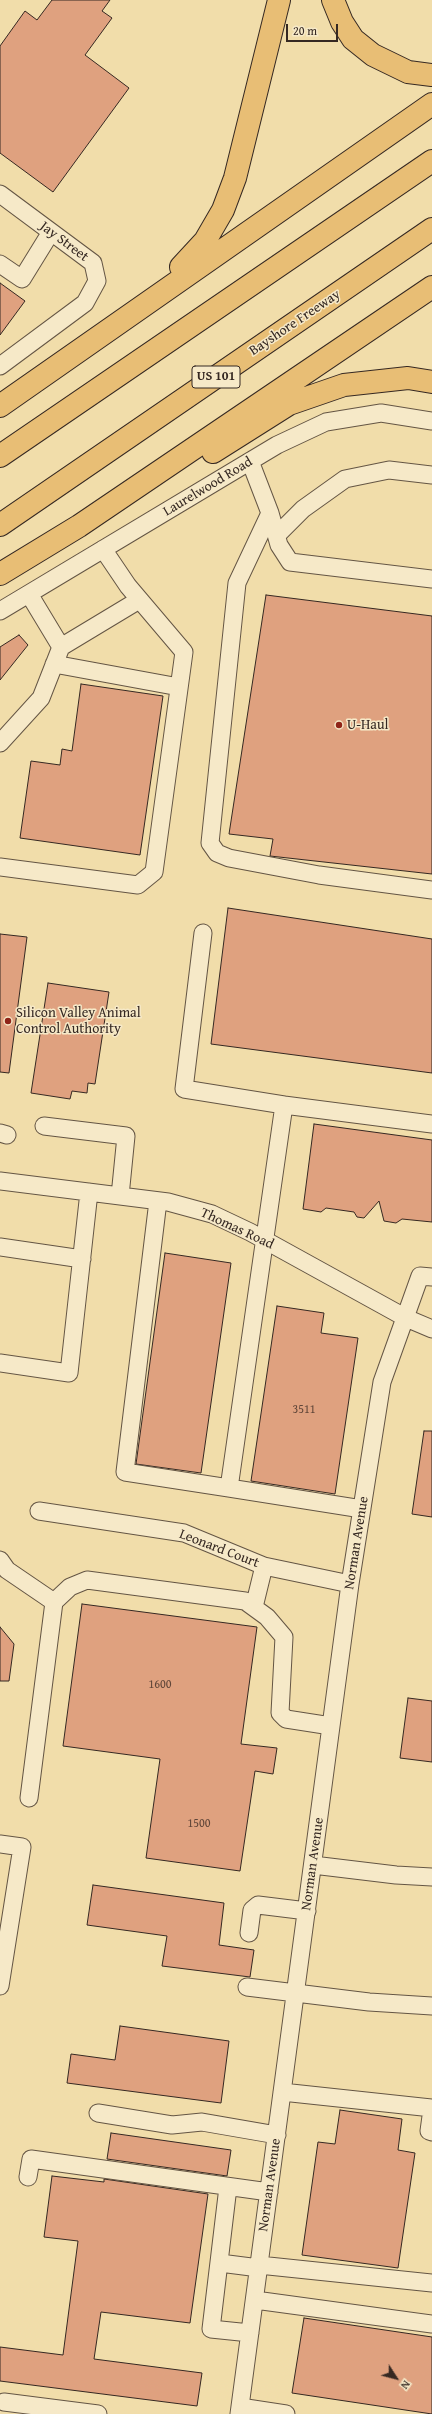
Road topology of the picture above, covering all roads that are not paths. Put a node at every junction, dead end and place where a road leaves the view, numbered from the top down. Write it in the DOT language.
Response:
graph roads {
  1 [pos="279,0"];
  2 [pos="333,0"];
  3 [pos="432,75"];
  4 [pos="432,104"];
  5 [pos="432,161"];
  6 [pos="0,194"];
  7 [pos="432,229"];
  8 [pos="52,232"];
  9 [pos="0,264"];
  10 [pos="432,287"];
  11 [pos="127,315"];
  12 [pos="0,366"];
  13 [pos="432,382"];
  14 [pos="0,406"];
  15 [pos="432,421"];
  16 [pos="0,456"];
  17 [pos="250,462"];
  18 [pos="432,475"];
  19 [pos="270,513"];
  20 [pos="0,525"];
  21 [pos="79,526"];
  22 [pos="276,535"];
  23 [pos="104,550"];
  24 [pos="0,574"];
  25 [pos="432,579"];
  26 [pos="29,594"];
  27 [pos="139,600"];
  28 [pos="0,611"];
  29 [pos="61,647"];
  30 [pos="54,664"];
  31 [pos="179,687"];
  32 [pos="1,745"];
  33 [pos="0,867"];
  34 [pos="432,890"];
  35 [pos="204,933"];
  36 [pos="284,1105"];
  37 [pos="432,1124"];
  38 [pos="44,1126"];
  39 [pos="0,1181"];
  40 [pos="89,1192"];
  41 [pos="120,1196"];
  42 [pos="158,1201"];
  43 [pos="265,1240"];
  44 [pos="0,1247"];
  45 [pos="82,1259"];
  46 [pos="432,1278"];
  47 [pos="406,1318"];
  48 [pos="432,1329"];
  49 [pos="0,1363"];
  50 [pos="229,1488"];
  51 [pos="362,1509"];
  52 [pos="39,1511"];
  53 [pos="0,1560"];
  54 [pos="264,1566"];
  55 [pos="350,1584"];
  56 [pos="54,1602"];
  57 [pos="254,1607"];
  58 [pos="331,1726"];
  59 [pos="29,1798"];
  60 [pos="0,1844"];
  61 [pos="313,1864"];
  62 [pos="432,1877"];
  63 [pos="307,1911"];
  64 [pos="249,1934"];
  65 [pos="0,1986"];
  66 [pos="247,1987"];
  67 [pos="296,1994"];
  68 [pos="432,2006"];
  69 [pos="282,2092"];
  70 [pos="432,2108"];
  71 [pos="98,2113"];
  72 [pos="432,2132"];
  73 [pos="277,2135"];
  74 [pos="28,2177"];
  75 [pos="228,2187"];
  76 [pos="269,2192"];
  77 [pos="220,2263"];
  78 [pos="259,2267"];
  79 [pos="432,2283"];
  80 [pos="255,2300"];
  81 [pos="432,2324"];
  82 [pos="250,2333"];
  83 [pos="4,2402"];
  84 [pos="240,2411"];
  85 [pos="98,2414"];
  86 [pos="286,2414"];
  1 -- 11 [label="highway"];
  2 -- 3 [label="highway"];
  4 -- 11 [label="highway"];
  5 -- 16 [label="highway"];
  6 -- 8 [label="street, Jay Street"];
  7 -- 20 [label="highway, Bayshore Freeway / US 101"];
  8 -- 9 [label="street"];
  8 -- 12 [label="street, Jay Street"];
  10 -- 21 [label="highway"];
  11 -- 14 [label="highway"];
  13 -- 21 [label="highway"];
  15 -- 17 [label="street, Laurelwood Road"];
  17 -- 19 [label="street"];
  17 -- 23 [label="street, Laurelwood Road"];
  18 -- 22 [label="street"];
  19 -- 22 [label="street"];
  19 -- 34 [label="street"];
  21 -- 24 [label="highway"];
  22 -- 25 [label="street"];
  23 -- 26 [label="street, Laurelwood Road"];
  23 -- 27 [label="street"];
  26 -- 28 [label="street, Laurelwood Road"];
  26 -- 29 [label="street"];
  27 -- 29 [label="street"];
  27 -- 31 [label="street"];
  29 -- 30 [label="street"];
  30 -- 31 [label="street"];
  30 -- 32 [label="street"];
  31 -- 33 [label="street"];
  35 -- 36 [label="street"];
  36 -- 37 [label="street"];
  36 -- 43 [label="street"];
  38 -- 41 [label="street"];
  39 -- 40 [label="street, Thomas Road"];
  40 -- 41 [label="street, Thomas Road"];
  40 -- 45 [label="street"];
  41 -- 42 [label="street, Thomas Road"];
  42 -- 43 [label="street, Thomas Road"];
  42 -- 50 [label="street"];
  43 -- 47 [label="street, Thomas Road"];
  43 -- 50 [label="street"];
  44 -- 45 [label="street"];
  45 -- 49 [label="street"];
  46 -- 47 [label="street, Norman Avenue"];
  47 -- 48 [label="street, Thomas Road"];
  47 -- 51 [label="street, Norman Avenue"];
  50 -- 51 [label="street"];
  51 -- 55 [label="street, Norman Avenue"];
  52 -- 54 [label="street, Leonard Court"];
  53 -- 56 [label="street"];
  54 -- 55 [label="street, Leonard Court"];
  54 -- 57 [label="street"];
  55 -- 58 [label="street, Norman Avenue"];
  56 -- 57 [label="street"];
  56 -- 59 [label="street"];
  57 -- 58 [label="street"];
  58 -- 61 [label="street, Norman Avenue"];
  60 -- 65 [label="street"];
  61 -- 62 [label="street"];
  61 -- 63 [label="street, Norman Avenue"];
  63 -- 64 [label="street"];
  63 -- 67 [label="street, Norman Avenue"];
  66 -- 67 [label="street"];
  67 -- 68 [label="street"];
  67 -- 69 [label="street, Norman Avenue"];
  69 -- 70 [label="street"];
  69 -- 73 [label="street, Norman Avenue"];
  70 -- 72 [label="street"];
  71 -- 73 [label="street"];
  73 -- 76 [label="street, Norman Avenue"];
  74 -- 75 [label="street"];
  75 -- 76 [label="street"];
  75 -- 77 [label="street"];
  76 -- 78 [label="street, Norman Avenue"];
  77 -- 78 [label="street"];
  77 -- 82 [label="street"];
  78 -- 79 [label="street"];
  78 -- 80 [label="street, Norman Avenue"];
  80 -- 81 [label="street"];
  80 -- 82 [label="street, Norman Avenue"];
  82 -- 84 [label="street, Norman Avenue"];
  83 -- 85 [label="street"];
  84 -- 86 [label="street"];
}
